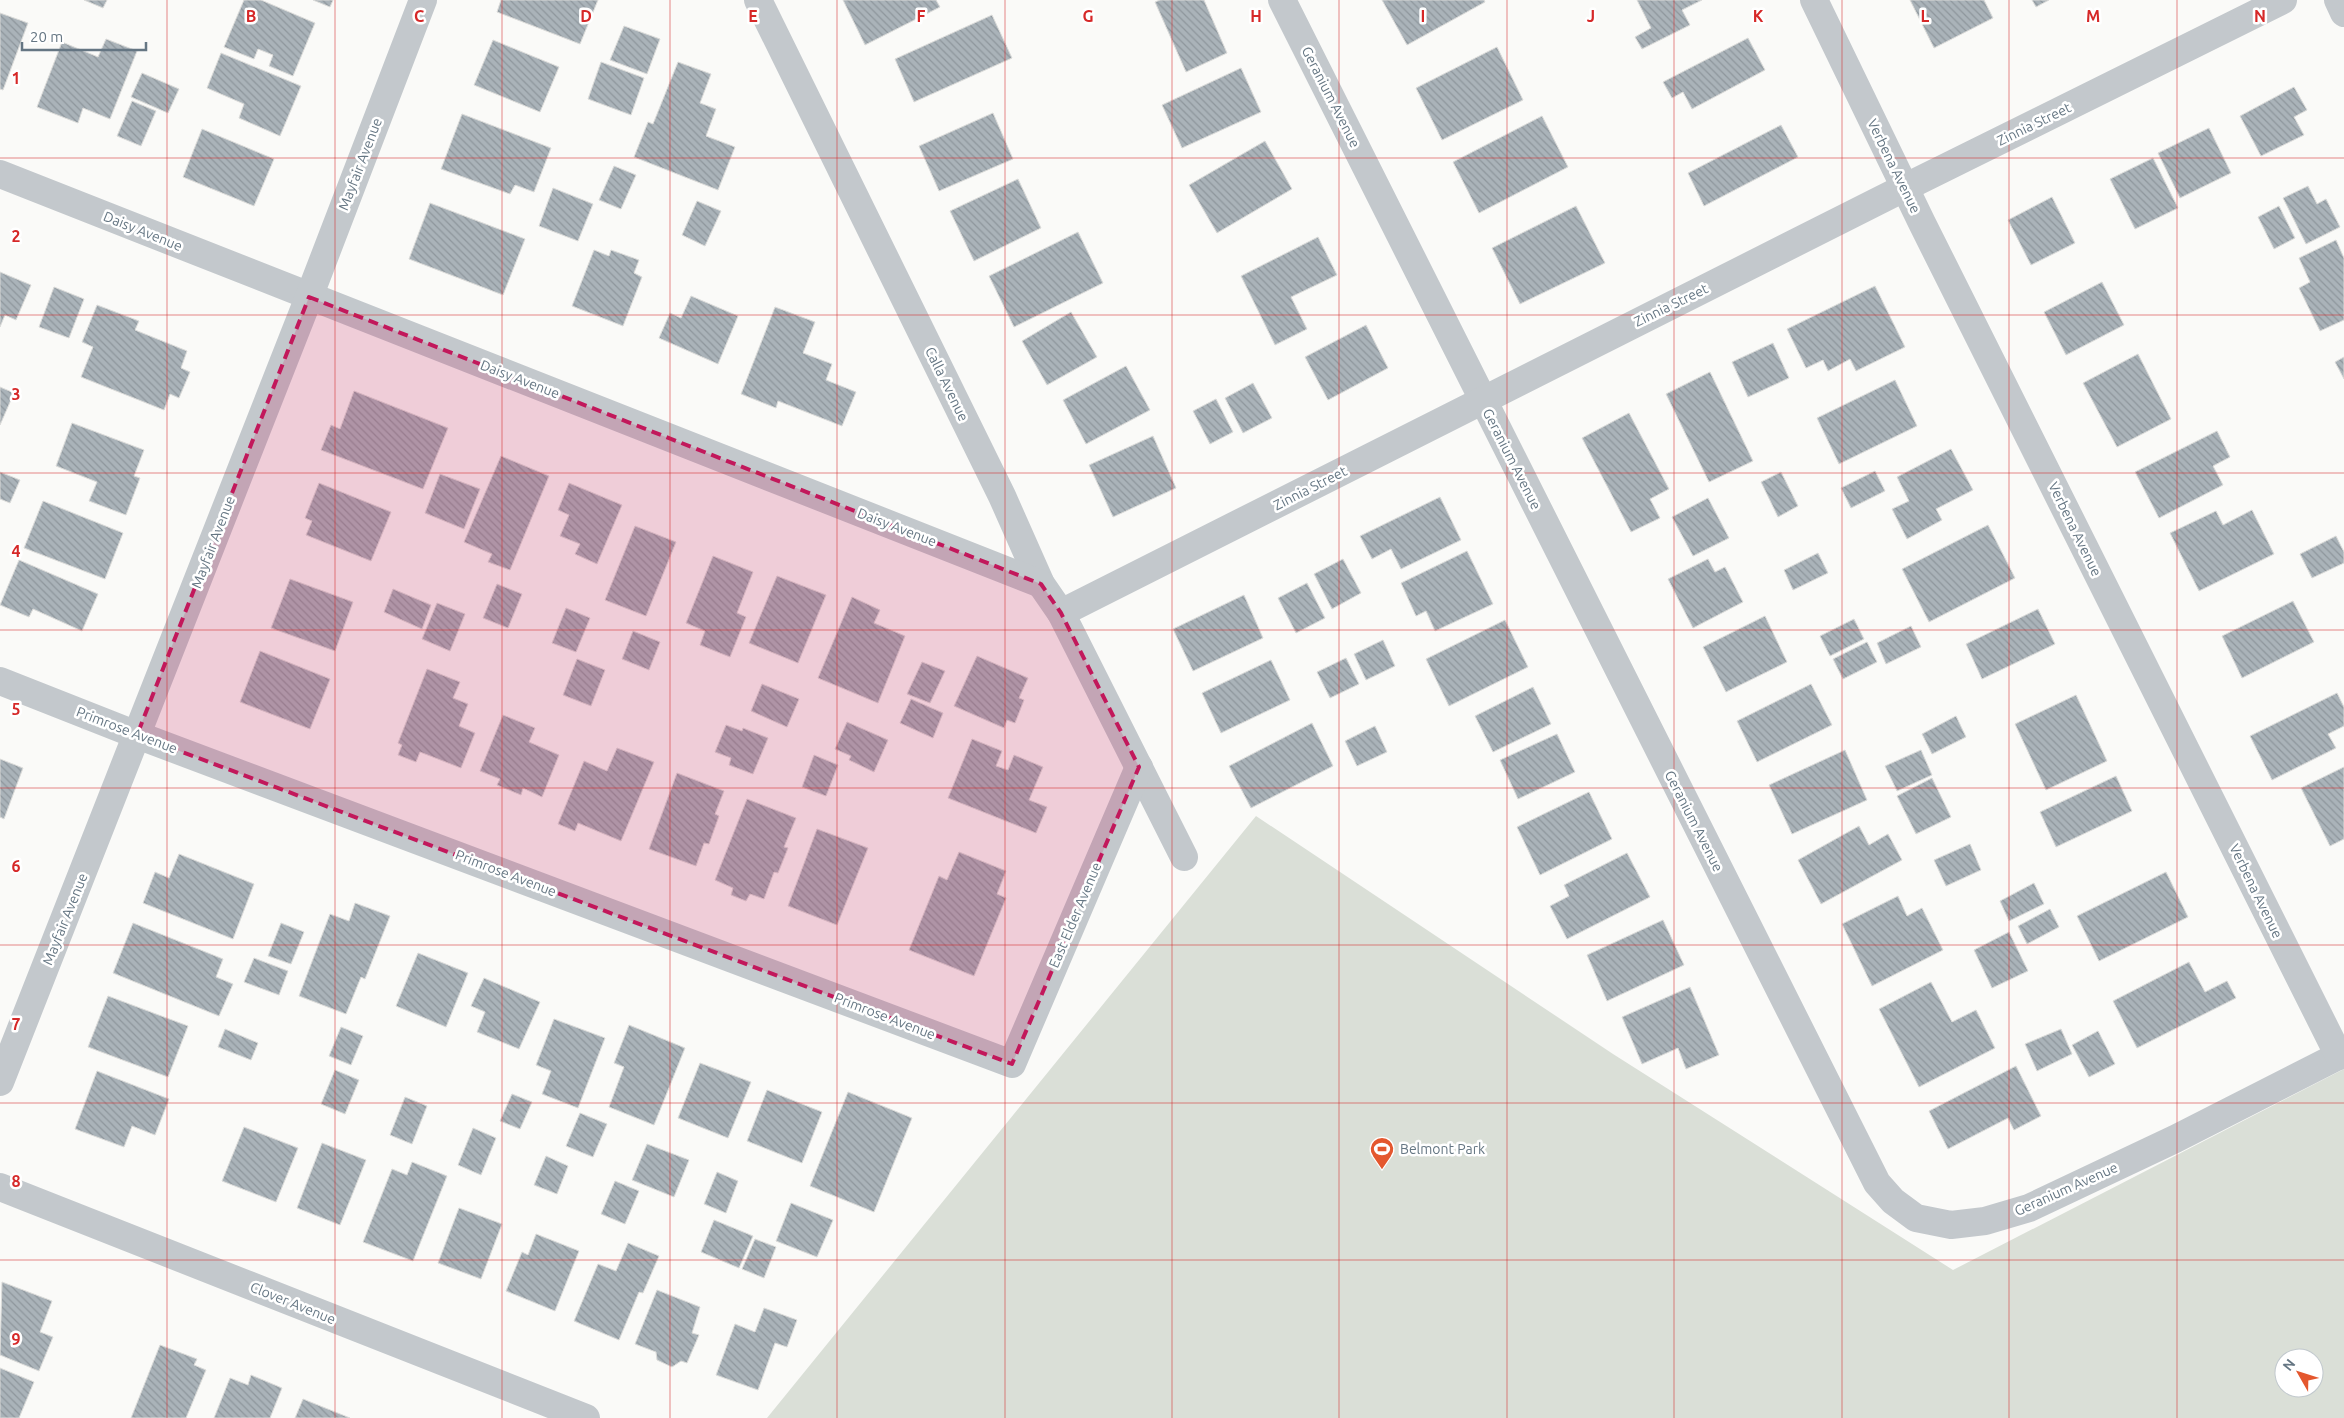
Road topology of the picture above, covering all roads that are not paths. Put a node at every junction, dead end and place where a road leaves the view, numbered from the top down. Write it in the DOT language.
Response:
graph roads {
  1 [pos="423,0"];
  2 [pos="758,0"];
  3 [pos="1282,0"];
  4 [pos="1814,0"];
  5 [pos="2283,0"];
  6 [pos="2338,0"];
  7 [pos="2344,13"];
  8 [pos="0,174"];
  9 [pos="1904,188"];
  10 [pos="309,296"];
  11 [pos="1483,401"];
  12 [pos="1040,584"];
  13 [pos="1061,613"];
  14 [pos="0,681"];
  15 [pos="137,735"];
  16 [pos="1139,767"];
  17 [pos="1184,857"];
  18 [pos="2341,1054"];
  19 [pos="1012,1064"];
  20 [pos="0,1082"];
  21 [pos="0,1187"];
  22 [pos="586,1418"];
  1 -- 10 [label="street, Mayfair Avenue"];
  2 -- 12 [label="street, Calla Avenue"];
  3 -- 11 [label="street, Geranium Avenue"];
  4 -- 9 [label="street, Verbena Avenue"];
  5 -- 9 [label="street, Zinnia Street"];
  6 -- 7 [label="street"];
  8 -- 10 [label="street, Daisy Avenue"];
  9 -- 11 [label="street, Zinnia Street"];
  9 -- 18 [label="street, Verbena Avenue"];
  10 -- 12 [label="street, Daisy Avenue"];
  10 -- 15 [label="street, Mayfair Avenue"];
  11 -- 13 [label="street, Zinnia Street"];
  11 -- 18 [label="street, Geranium Avenue"];
  12 -- 13 [label="street, Calla Avenue"];
  13 -- 16 [label="street, Calla Avenue"];
  14 -- 15 [label="street, Primrose Avenue"];
  15 -- 19 [label="street, Primrose Avenue"];
  15 -- 20 [label="street, Mayfair Avenue"];
  16 -- 17 [label="street, Calla Avenue"];
  16 -- 19 [label="street, East Elder Avenue"];
  21 -- 22 [label="street, Clover Avenue"];
}
